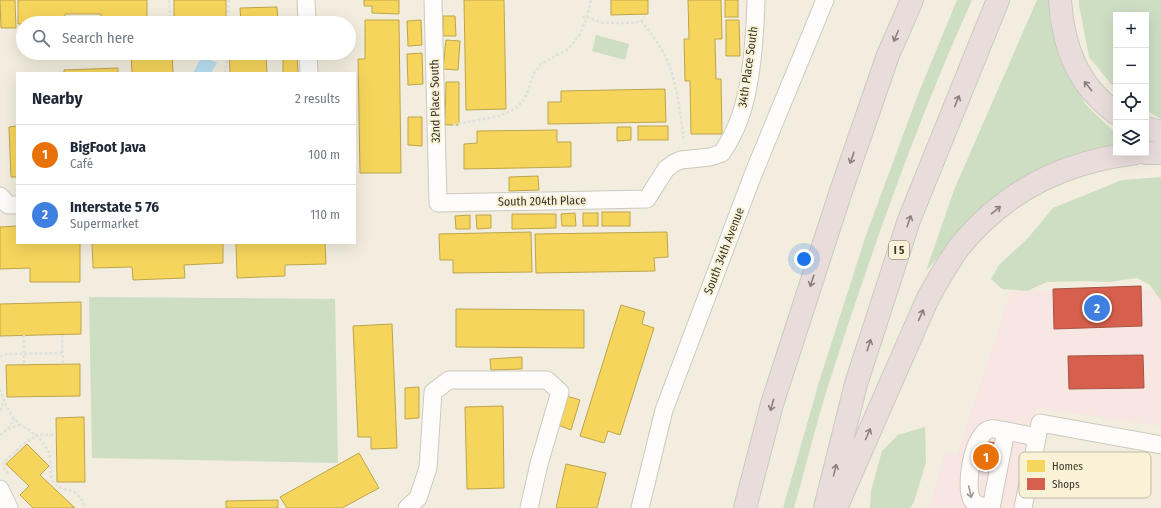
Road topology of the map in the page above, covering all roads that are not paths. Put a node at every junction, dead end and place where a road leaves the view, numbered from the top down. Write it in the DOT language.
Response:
graph roads {
  1 [pos="306,0"];
  2 [pos="433,0"];
  3 [pos="756,0"];
  4 [pos="825,0"];
  5 [pos="912,0"];
  6 [pos="998,0"];
  7 [pos="1060,0"];
  8 [pos="307,16"];
  9 [pos="308,60"];
  10 [pos="309,72"];
  11 [pos="1113,110"];
  12 [pos="1149,129"];
  13 [pos="1161,132"];
  14 [pos="1149,153"];
  15 [pos="1161,153"];
  16 [pos="1114,156"];
  17 [pos="0,196"];
  18 [pos="647,199"];
  19 [pos="438,203"];
  20 [pos="16,205"];
  21 [pos="1006,431"];
  22 [pos="1037,437"];
  23 [pos="1161,445"];
  24 [pos="1034,452"];
  25 [pos="4,482"];
  26 [pos="1025,498"];
  27 [pos="9,508"];
  28 [pos="407,508"];
  29 [pos="529,508"];
  30 [pos="640,508"];
  31 [pos="745,508"];
  32 [pos="825,508"];
  33 [pos="836,508"];
  34 [pos="1023,508"];
  1 -- 8 [label="street"];
  2 -- 19 [label="street, 32nd Place South"];
  3 -- 18 [label="street, 34th Place South"];
  4 -- 30 [label="street, South 34th Avenue"];
  5 -- 31 [label="highway, one-way"];
  32 -- 6 [label="highway, I 5, one-way"];
  11 -- 7 [label="highway, one-way"];
  9 -- 10 [label="street"];
  12 -- 13 [label="highway"];
  14 -- 15 [label="highway"];
  33 -- 16 [label="highway, one-way"];
  17 -- 20 [label="street"];
  18 -- 19 [label="street, South 204th Place"];
  21 -- 22 [label="street"];
  22 -- 23 [label="street"];
  22 -- 24 [label="street"];
  25 -- 27 [label="street"];
  26 -- 34 [label="street"];
  28 -- 29 [label="street"];
}
